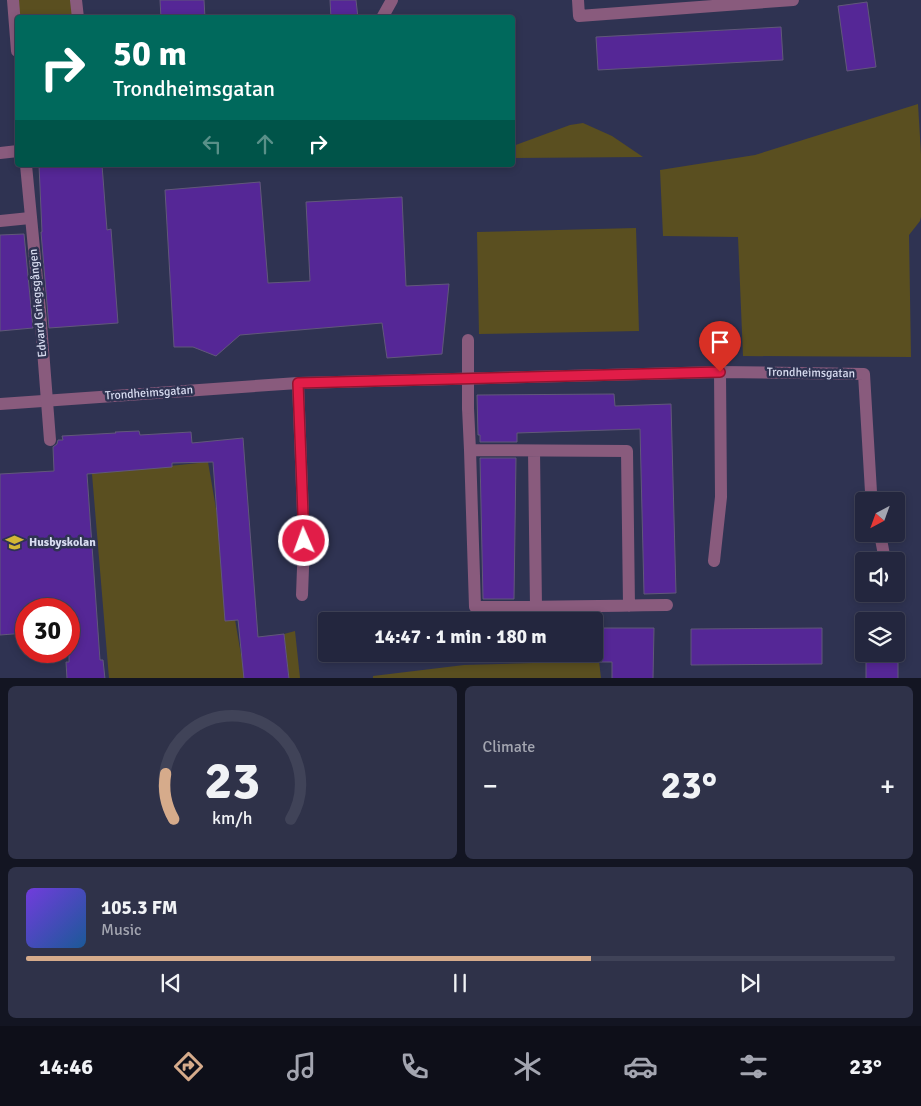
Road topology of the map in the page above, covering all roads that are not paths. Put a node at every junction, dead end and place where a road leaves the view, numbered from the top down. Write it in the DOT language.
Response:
graph roads {
  1 [pos="13,0"];
  2 [pos="76,0"];
  3 [pos="392,0"];
  4 [pos="578,0"];
  5 [pos="793,0"];
  6 [pos="78,15"];
  7 [pos="384,15"];
  8 [pos="15,26"];
  9 [pos="15,151"];
  10 [pos="0,152"];
  11 [pos="26,167"];
  12 [pos="30,218"];
  13 [pos="0,221"];
  14 [pos="468,340"];
  15 [pos="720,372"];
  16 [pos="298,383"];
  17 [pos="0,404"];
  18 [pos="50,440"];
  19 [pos="470,450"];
  20 [pos="534,450"];
  21 [pos="872,492"];
  22 [pos="714,561"];
  23 [pos="302,595"];
  24 [pos="667,605"];
  25 [pos="629,606"];
  26 [pos="536,607"];
  1 -- 8 [label="street"];
  2 -- 6 [label="street"];
  3 -- 7 [label="street"];
  4 -- 5 [label="street"];
  9 -- 10 [label="street"];
  11 -- 12 [label="street, Edvard Griegsgången"];
  12 -- 13 [label="street"];
  12 -- 18 [label="street, Edvard Griegsgången, bridge"];
  14 -- 19 [label="street, bridge"];
  15 -- 16 [label="street, Trondheimsgatan"];
  15 -- 21 [label="street, Trondheimsgatan"];
  15 -- 22 [label="street"];
  16 -- 17 [label="street, Trondheimsgatan"];
  16 -- 23 [label="street"];
  19 -- 20 [label="street"];
  19 -- 26 [label="street"];
  20 -- 25 [label="street"];
  20 -- 26 [label="street"];
  24 -- 25 [label="street"];
  25 -- 26 [label="street"];
}
